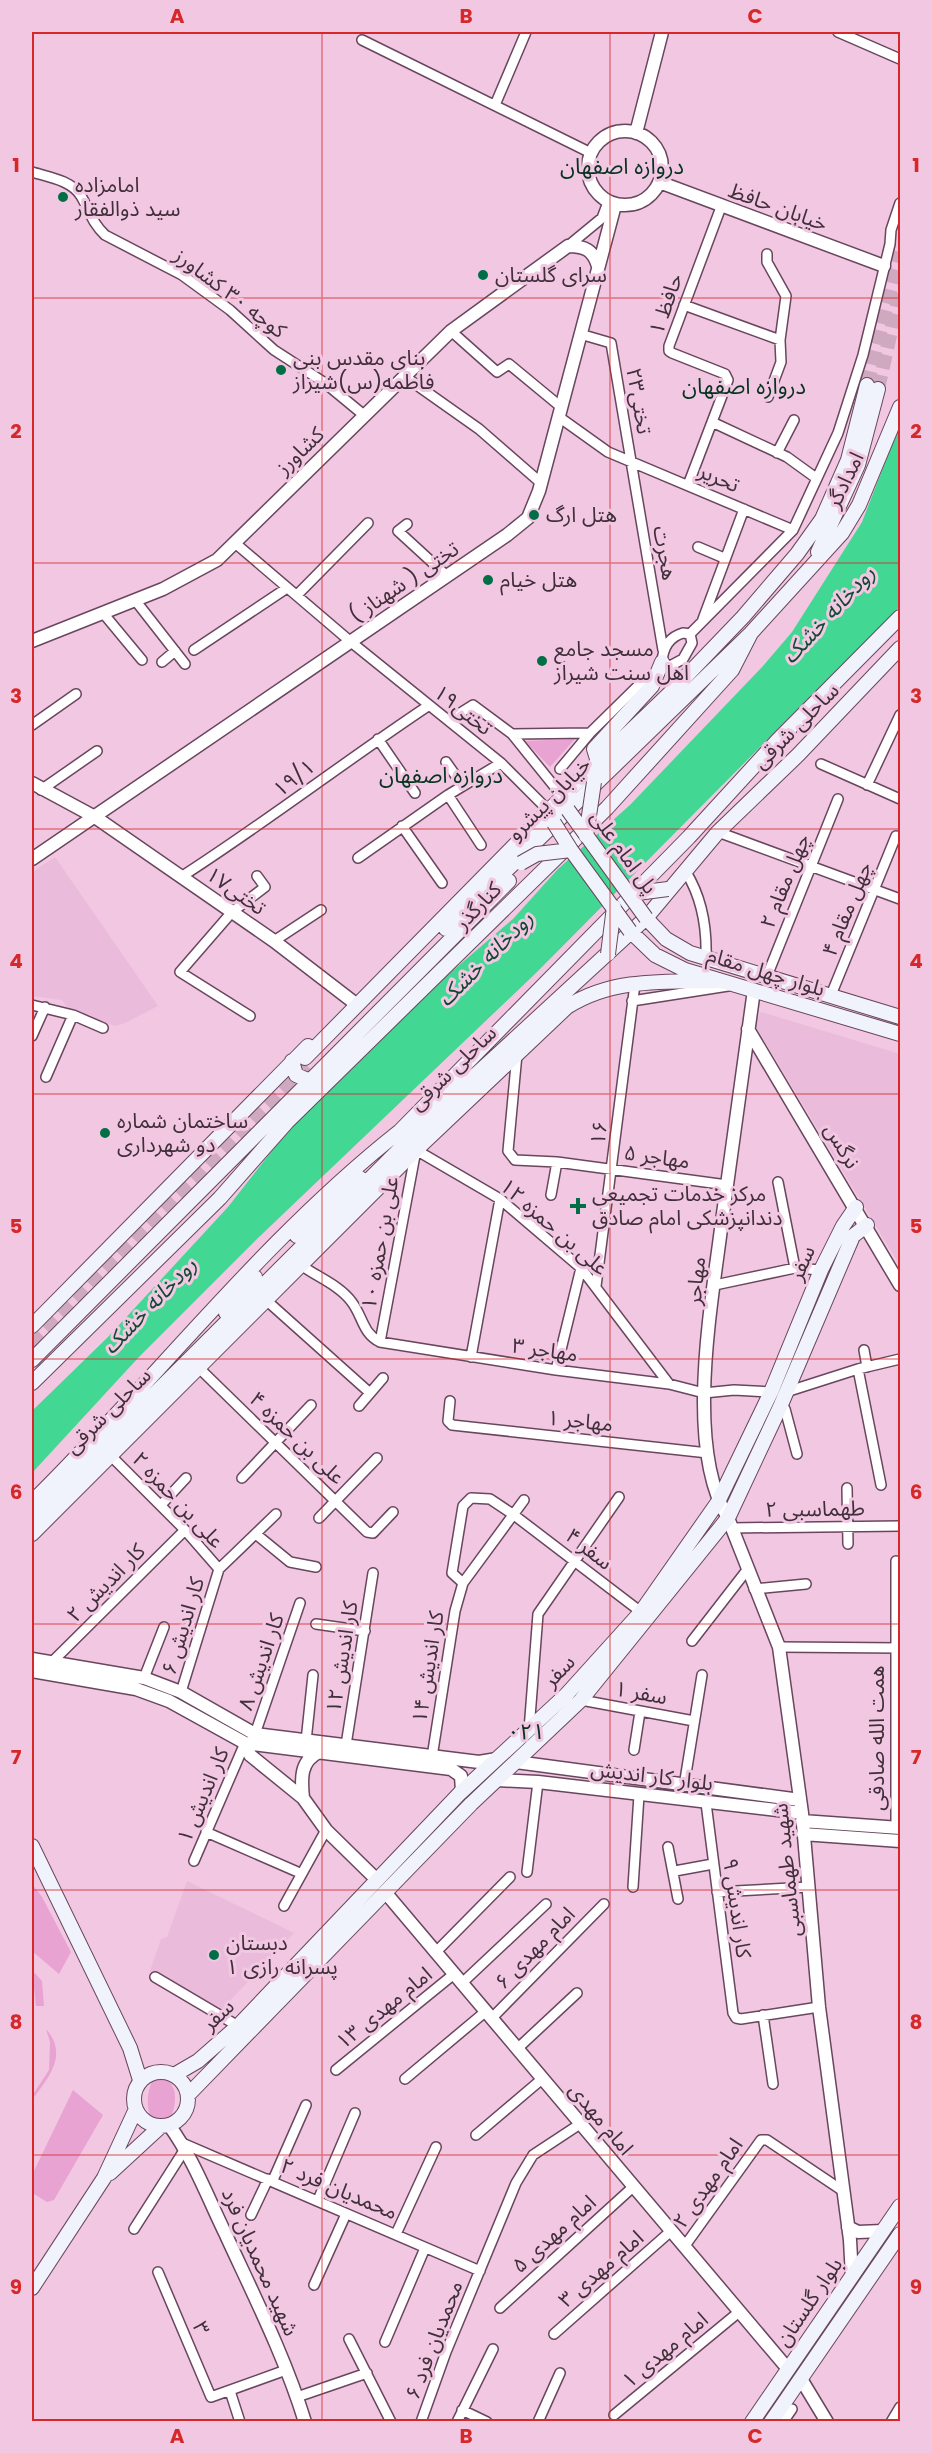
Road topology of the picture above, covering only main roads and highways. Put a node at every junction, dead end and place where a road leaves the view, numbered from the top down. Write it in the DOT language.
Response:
graph roads {
  1 [pos="900,407"];
  2 [pos="813,562"];
  3 [pos="900,617"];
  4 [pos="750,633"];
  5 [pos="900,648"];
  6 [pos="663,656"];
  7 [pos="598,762"];
  8 [pos="594,782"];
  9 [pos="565,804"];
  10 [pos="552,817"];
  11 [pos="586,836"];
  12 [pos="524,845"];
  13 [pos="571,850"];
  14 [pos="521,863"];
  15 [pos="668,889"];
  16 [pos="629,894"];
  17 [pos="614,907"];
  18 [pos="646,918"];
  19 [pos="630,930"];
  20 [pos="608,954"];
  21 [pos="721,981"];
  22 [pos="900,1017"];
  23 [pos="900,1034"];
  24 [pos="303,1061"];
  25 [pos="279,1074"];
  26 [pos="310,1081"];
  27 [pos="299,1092"];
  28 [pos="400,1131"];
  29 [pos="220,1198"];
  30 [pos="856,1207"];
  31 [pos="867,1225"];
  32 [pos="848,1231"];
  33 [pos="32,1326"];
  34 [pos="209,1341"];
  35 [pos="36,1356"];
  36 [pos="32,1383"];
  37 [pos="32,1502"];
  38 [pos="32,1516"];
  39 [pos="32,1534"];
  40 [pos="32,1846"];
  41 [pos="130,2048"];
  42 [pos="156,2072"];
  43 [pos="174,2075"];
  44 [pos="140,2080"];
  45 [pos="188,2095"];
  46 [pos="136,2109"];
  47 [pos="165,2125"];
  48 [pos="104,2178"];
  49 [pos="900,2206"];
  50 [pos="900,2234"];
  51 [pos="32,2288"];
  52 [pos="752,2421"];
  53 [pos="771,2421"];
  1 -- 2 [label="main road, امدادگر"];
  2 -- 4 [label="main road, خیابان پیشرو"];
  2 -- 7 [label="main road, خیابان پیشرو"];
  3 -- 28 [label="main road"];
  4 -- 8 [label="main road, خیابان پیشرو"];
  4 -- 29 [label="main road, کنارگذر"];
  5 -- 15 [label="main road, ساحلی شرقی"];
  6 -- 7 [label="main road"];
  7 -- 9 [label="main road, خیابان پیشرو"];
  8 -- 9 [label="main road, خیابان پیشرو"];
  8 -- 11 [label="main road, bridge"];
  9 -- 10 [label="main road, خیابان پیشرو"];
  9 -- 11 [label="main road, پل امام علی, bridge"];
  10 -- 12 [label="main road, خیابان پیشرو"];
  10 -- 13 [label="main road, پل امام علی, bridge"];
  11 -- 16 [label="main road, پل امام علی, bridge"];
  12 -- 14 [label="main road"];
  12 -- 24 [label="main road, خیابان پیشرو"];
  12 -- 24 [label="main road"];
  13 -- 14 [label="main road, bridge"];
  13 -- 17 [label="main road, پل امام علی, bridge"];
  14 -- 26 [label="main road"];
  15 -- 16 [label="main road, bridge"];
  15 -- 18 [label="main road, ساحلی شرقی"];
  16 -- 18 [label="main road, پل امام علی, bridge"];
  17 -- 19 [label="main road, پل امام علی, bridge"];
  17 -- 20 [label="main road, bridge"];
  18 -- 19 [label="main road, ساحلی شرقی"];
  18 -- 22 [label="main road, بلوار چهل مقام"];
  19 -- 20 [label="main road, ساحلی شرقی"];
  19 -- 21 [label="main road, بلوار چهل مقام"];
  20 -- 34 [label="main road, ساحلی شرقی"];
  21 -- 23 [label="main road, بلوار چهل مقام"];
  21 -- 39 [label="main road, ساحلی شرقی"];
  24 -- 25 [label="main road"];
  24 -- 26 [label="main road"];
  25 -- 27 [label="main road"];
  25 -- 33 [label="main road"];
  26 -- 27 [label="main road"];
  27 -- 35 [label="main road"];
  28 -- 34 [label="main road"];
  28 -- 37 [label="main road"];
  29 -- 35 [label="main road"];
  29 -- 36 [label="main road"];
  30 -- 32 [label="main road, سفر"];
  31 -- 32 [label="main road, سفر"];
  32 -- 43 [label="main road, سفر"];
  32 -- 45 [label="main road, سفر"];
  34 -- 38 [label="main road, ساحلی شرقی"];
  40 -- 41 [label="main road"];
  41 -- 42 [label="main road"];
  41 -- 44 [label="main road"];
  42 -- 43 [label="main road"];
  42 -- 44 [label="main road"];
  43 -- 45 [label="main road"];
  44 -- 46 [label="main road"];
  45 -- 47 [label="main road"];
  46 -- 47 [label="main road"];
  46 -- 48 [label="main road"];
  47 -- 48 [label="main road"];
  48 -- 51 [label="main road"];
  49 -- 52 [label="main road, بلوار گلستان"];
  50 -- 53 [label="main road, بلوار گلستان"];
}
